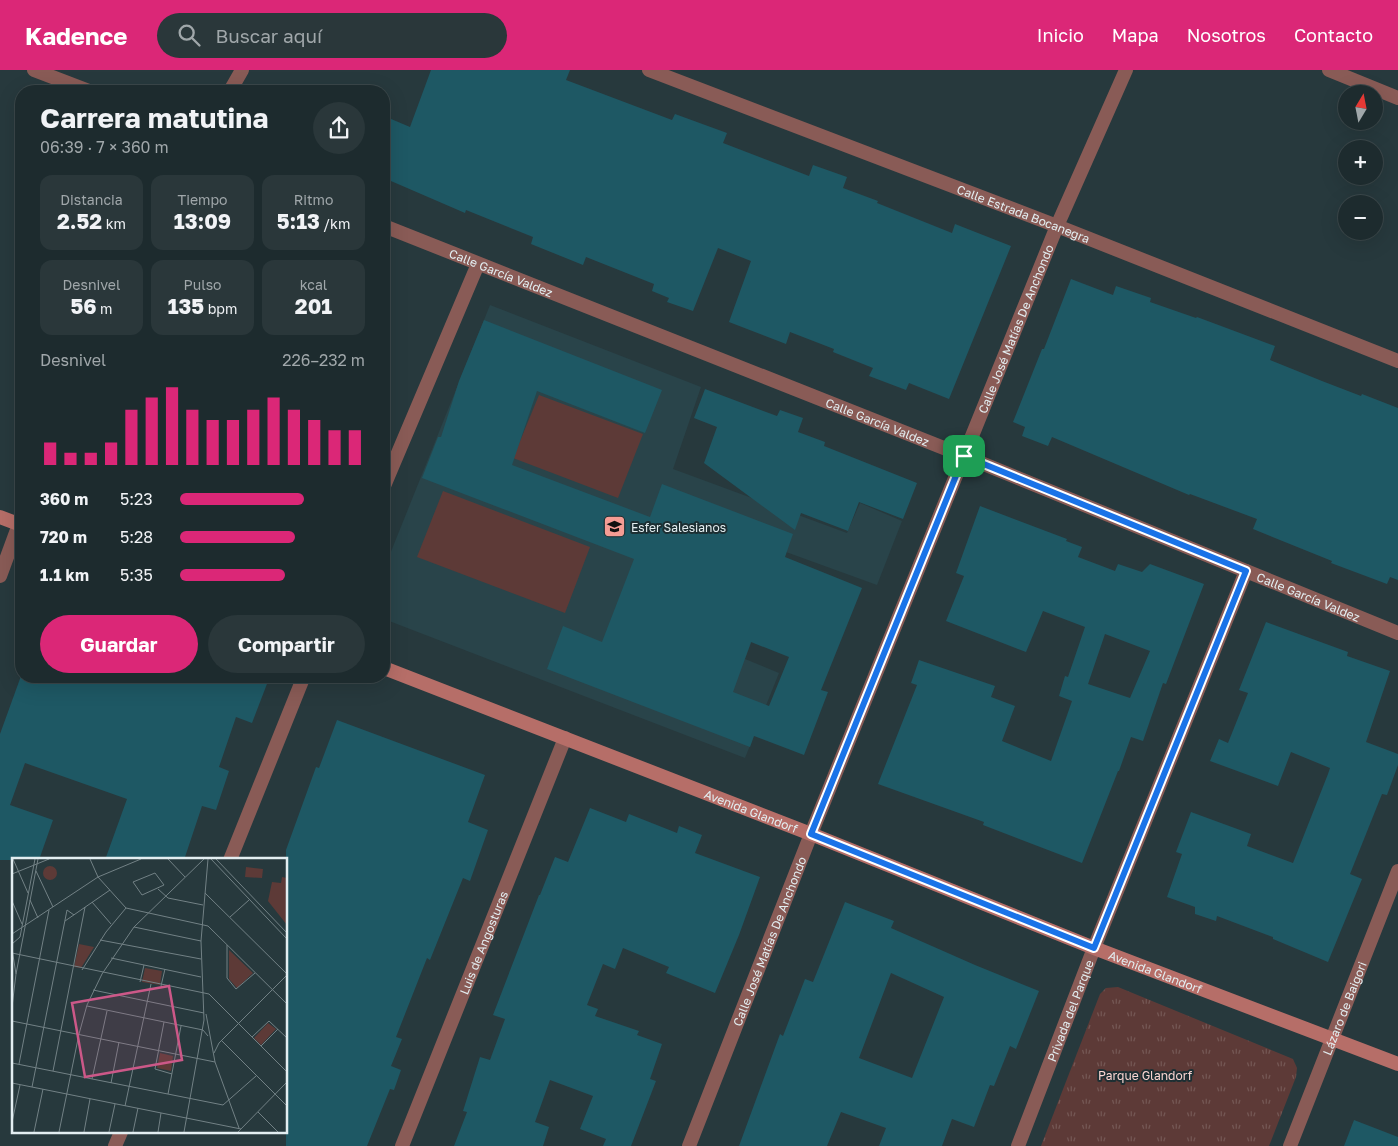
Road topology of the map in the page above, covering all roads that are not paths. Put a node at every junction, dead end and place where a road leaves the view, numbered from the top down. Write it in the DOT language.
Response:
graph roads {
  1 [pos="34,70"];
  2 [pos="242,70"];
  3 [pos="649,70"];
  4 [pos="1126,70"];
  5 [pos="1329,70"];
  6 [pos="73,85"];
  7 [pos="233,85"];
  8 [pos="1398,98"];
  9 [pos="1057,226"];
  10 [pos="390,228"];
  11 [pos="478,264"];
  12 [pos="1398,361"];
  13 [pos="964,456"];
  14 [pos="390,472"];
  15 [pos="0,517"];
  16 [pos="15,522"];
  17 [pos="15,536"];
  18 [pos="1246,571"];
  19 [pos="0,576"];
  20 [pos="1398,633"];
  21 [pos="390,670"];
  22 [pos="301,683"];
  23 [pos="565,738"];
  24 [pos="811,834"];
  25 [pos="231,858"];
  26 [pos="1398,871"];
  27 [pos="1094,948"];
  28 [pos="1333,1039"];
  29 [pos="1398,1064"];
  30 [pos="120,1134"];
  31 [pos="115,1146"];
  32 [pos="402,1146"];
  33 [pos="688,1146"];
  34 [pos="1018,1146"];
  35 [pos="1290,1146"];
  1 -- 6 [label="street"];
  2 -- 7 [label="street"];
  3 -- 9 [label="street, Calle Estrada Bocanegra"];
  4 -- 9 [label="street, Calle José Matías De Anchondo"];
  5 -- 8 [label="street"];
  9 -- 12 [label="street, Calle Estrada Bocanegra"];
  9 -- 13 [label="street, Calle José Matías De Anchondo"];
  10 -- 11 [label="street, Calle García Valdez"];
  11 -- 13 [label="street, Calle García Valdez"];
  11 -- 14 [label="street"];
  13 -- 18 [label="street, Calle García Valdez"];
  13 -- 24 [label="street, Calle José Matías De Anchondo"];
  15 -- 16 [label="main road"];
  17 -- 19 [label="street"];
  18 -- 20 [label="street, Calle García Valdez"];
  18 -- 27 [label="street, Privada del Parque"];
  21 -- 23 [label="main road, Avenida Glandorf"];
  22 -- 25 [label="street"];
  23 -- 24 [label="main road, Avenida Glandorf"];
  23 -- 32 [label="street, Luis de Angosturas"];
  24 -- 27 [label="main road, Avenida Glandorf"];
  24 -- 33 [label="street, Calle José Matías De Anchondo"];
  26 -- 28 [label="street, Lázaro de Baigori"];
  27 -- 28 [label="main road, Avenida Glandorf"];
  27 -- 34 [label="street, Privada del Parque"];
  28 -- 29 [label="main road, Avenida Glandorf"];
  28 -- 35 [label="street, Lázaro de Baigori"];
  30 -- 31 [label="street"];
}
